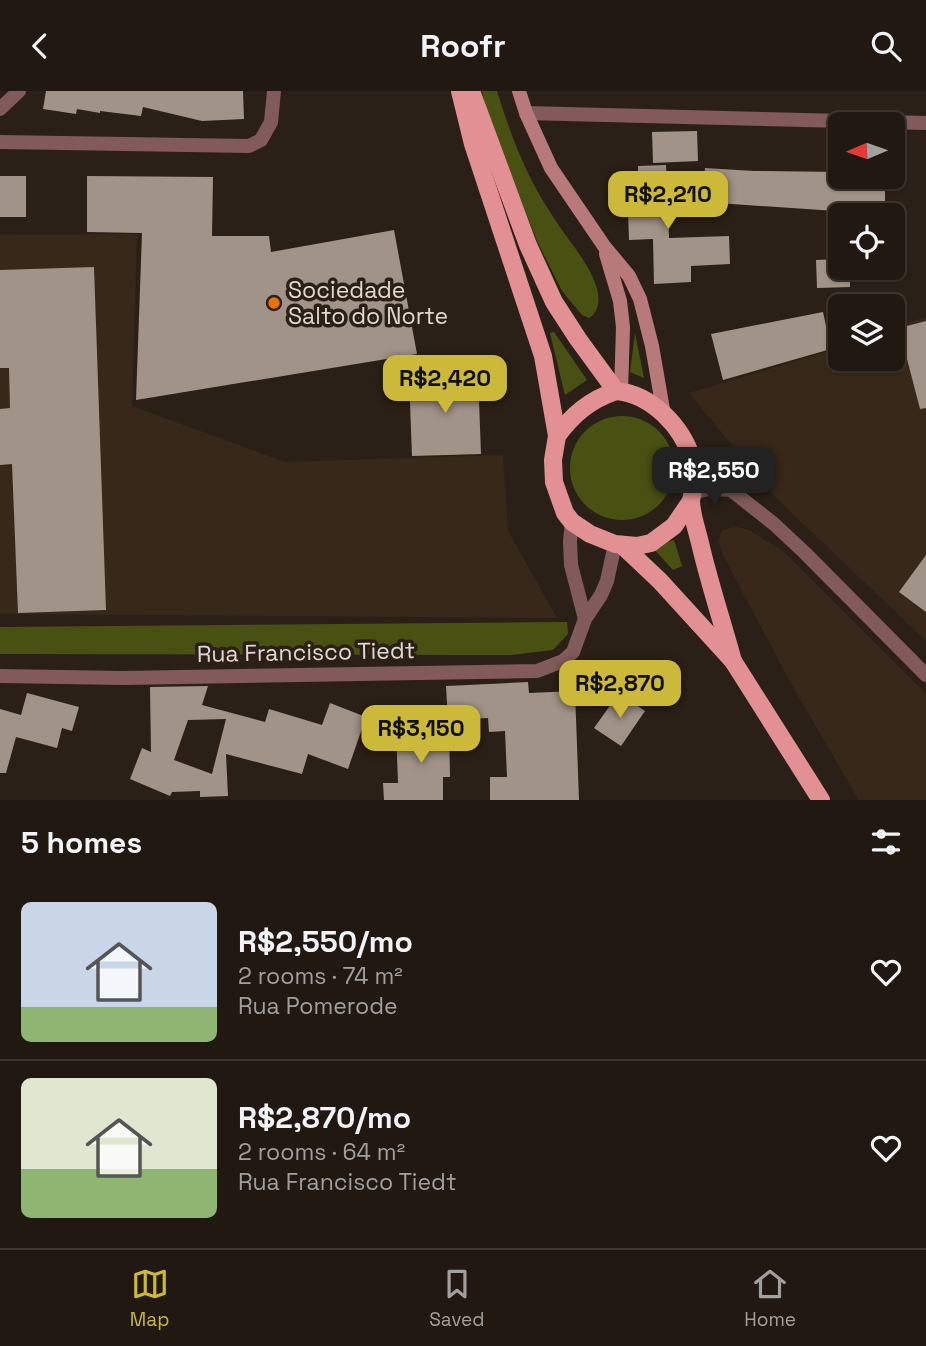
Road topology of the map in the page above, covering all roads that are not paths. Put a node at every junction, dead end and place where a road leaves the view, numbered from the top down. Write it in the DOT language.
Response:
graph roads {
  1 [pos="19,91"];
  2 [pos="274,91"];
  3 [pos="460,91"];
  4 [pos="471,91"];
  5 [pos="519,91"];
  6 [pos="0,109"];
  7 [pos="526,113"];
  8 [pos="926,123"];
  9 [pos="0,142"];
  10 [pos="604,246"];
  11 [pos="618,392"];
  12 [pos="664,415"];
  13 [pos="557,436"];
  14 [pos="692,459"];
  15 [pos="733,490"];
  16 [pos="692,497"];
  17 [pos="572,522"];
  18 [pos="619,545"];
  19 [pos="585,619"];
  20 [pos="733,661"];
  21 [pos="926,675"];
  22 [pos="0,676"];
  23 [pos="821,800"];
  1 -- 6 [label="street"];
  2 -- 9 [label="street"];
  3 -- 13 [label="main road"];
  4 -- 11 [label="main road"];
  5 -- 7 [label="main road"];
  7 -- 8 [label="street"];
  7 -- 10 [label="main road"];
  10 -- 11 [label="main road"];
  10 -- 12 [label="main road"];
  11 -- 12 [label="main road"];
  11 -- 13 [label="main road"];
  12 -- 14 [label="main road"];
  13 -- 17 [label="main road"];
  14 -- 15 [label="street"];
  14 -- 16 [label="main road"];
  15 -- 16 [label="street"];
  15 -- 21 [label="street"];
  16 -- 18 [label="main road"];
  16 -- 20 [label="main road"];
  17 -- 18 [label="main road"];
  17 -- 19 [label="street"];
  18 -- 19 [label="street, Rua Francisco Tiedt"];
  18 -- 20 [label="main road"];
  19 -- 22 [label="street, Rua Francisco Tiedt"];
  20 -- 23 [label="main road"];
}
